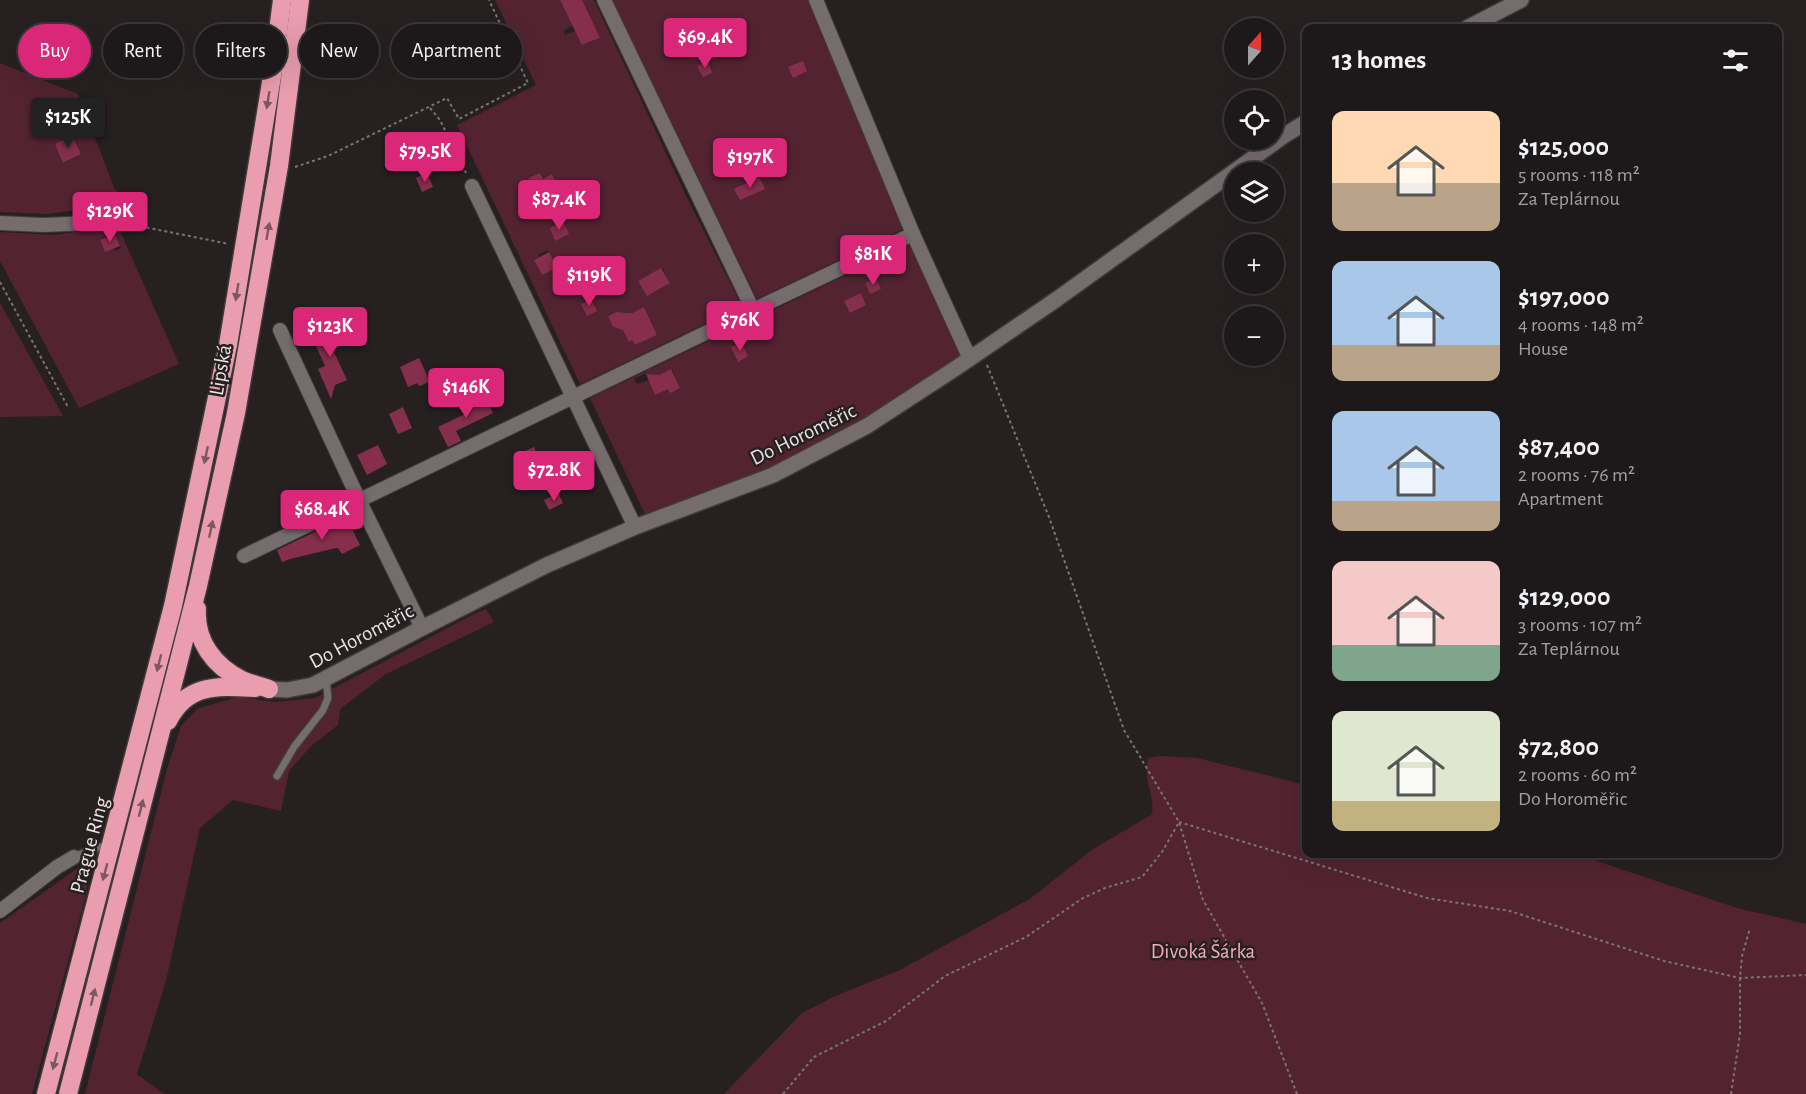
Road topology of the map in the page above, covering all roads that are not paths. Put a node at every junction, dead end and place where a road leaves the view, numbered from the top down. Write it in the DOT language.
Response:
graph roads {
  1 [pos="282,0"];
  2 [pos="300,0"];
  3 [pos="604,0"];
  4 [pos="816,0"];
  5 [pos="1521,0"];
  6 [pos="1475,24"];
  7 [pos="1302,124"];
  8 [pos="472,186"];
  9 [pos="117,222"];
  10 [pos="0,223"];
  11 [pos="913,234"];
  12 [pos="753,310"];
  13 [pos="280,330"];
  14 [pos="975,355"];
  15 [pos="573,397"];
  16 [pos="359,500"];
  17 [pos="635,527"];
  18 [pos="244,556"];
  19 [pos="198,586"];
  20 [pos="173,606"];
  21 [pos="422,628"];
  22 [pos="326,679"];
  23 [pos="269,689"];
  24 [pos="158,742"];
  25 [pos="277,776"];
  26 [pos="111,847"];
  27 [pos="74,857"];
  28 [pos="0,911"];
  29 [pos="46,1094"];
  30 [pos="68,1094"];
  1 -- 20 [label="highway, Lipská, one-way"];
  19 -- 2 [label="highway, Lipská, one-way"];
  3 -- 12 [label="street"];
  4 -- 11 [label="street"];
  5 -- 6 [label="street"];
  7 -- 14 [label="street, Do Horoměřic"];
  8 -- 15 [label="street"];
  9 -- 10 [label="street"];
  11 -- 12 [label="street"];
  11 -- 14 [label="street"];
  12 -- 15 [label="street"];
  13 -- 16 [label="street"];
  14 -- 17 [label="street, Do Horoměřic"];
  15 -- 16 [label="street"];
  15 -- 17 [label="street"];
  16 -- 18 [label="street"];
  16 -- 21 [label="street"];
  17 -- 21 [label="street, Do Horoměřic"];
  19 -- 23 [label="highway"];
  19 -- 24 [label="highway, Lipská"];
  20 -- 26 [label="highway, Prague Ring, one-way"];
  21 -- 22 [label="street, Do Horoměřic"];
  22 -- 23 [label="street, Do Horoměřic"];
  22 -- 25 [label="lane"];
  23 -- 24 [label="highway"];
  30 -- 24 [label="highway, Prague Ring, one-way"];
  26 -- 27 [label="lane"];
  26 -- 29 [label="highway, Prague Ring, one-way"];
  27 -- 28 [label="street"];
}
